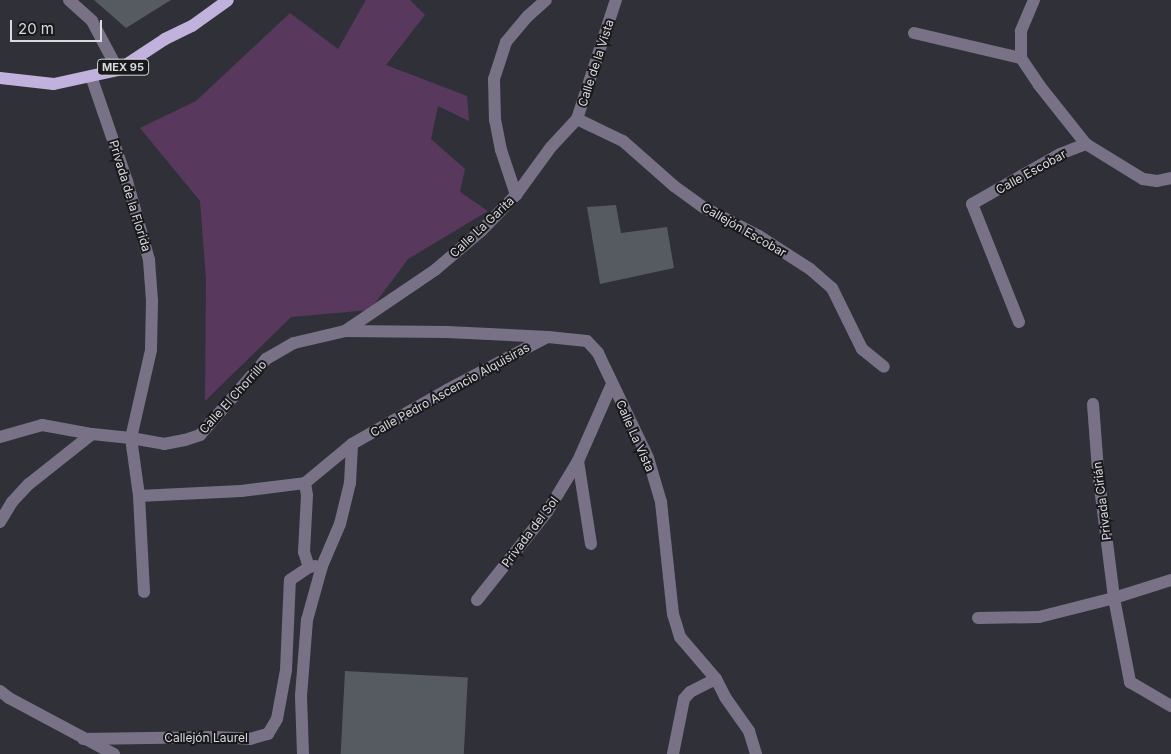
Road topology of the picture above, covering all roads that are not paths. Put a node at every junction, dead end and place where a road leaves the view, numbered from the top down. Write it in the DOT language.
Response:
graph roads {
  1 [pos="69,0"];
  2 [pos="228,0"];
  3 [pos="546,0"];
  4 [pos="616,0"];
  5 [pos="1034,0"];
  6 [pos="914,33"];
  7 [pos="1021,58"];
  8 [pos="118,70"];
  9 [pos="91,76"];
  10 [pos="0,78"];
  11 [pos="577,119"];
  12 [pos="1086,144"];
  13 [pos="1171,178"];
  14 [pos="516,195"];
  15 [pos="1019,322"];
  16 [pos="345,331"];
  17 [pos="548,336"];
  18 [pos="884,367"];
  19 [pos="612,384"];
  20 [pos="1093,404"];
  21 [pos="92,434"];
  22 [pos="0,437"];
  23 [pos="131,438"];
  24 [pos="352,444"];
  25 [pos="578,461"];
  26 [pos="305,483"];
  27 [pos="139,496"];
  28 [pos="0,522"];
  29 [pos="591,544"];
  30 [pos="322,566"];
  31 [pos="309,567"];
  32 [pos="1171,580"];
  33 [pos="144,592"];
  34 [pos="1114,598"];
  35 [pos="477,600"];
  36 [pos="978,618"];
  37 [pos="716,679"];
  38 [pos="0,691"];
  39 [pos="1171,706"];
  40 [pos="83,739"];
  41 [pos="114,754"];
  42 [pos="303,754"];
  43 [pos="673,754"];
  44 [pos="756,754"];
  1 -- 8 [label="street"];
  2 -- 8 [label="main road, MEX 95"];
  3 -- 14 [label="street, Calle La Garita"];
  4 -- 11 [label="street, Calle de la Vista"];
  5 -- 7 [label="street"];
  6 -- 7 [label="street"];
  7 -- 12 [label="street"];
  8 -- 9 [label="main road, MEX 95"];
  9 -- 10 [label="main road, MEX 95"];
  9 -- 23 [label="street, Privada de la Florida"];
  11 -- 14 [label="street, Calle de la Vista"];
  11 -- 18 [label="street, Callejón Escobar"];
  12 -- 13 [label="street"];
  12 -- 15 [label="street, Calle Escobar"];
  14 -- 16 [label="street, Calle La Garita"];
  16 -- 17 [label="street, Calle La Vista"];
  16 -- 23 [label="street, Calle El Chorrillo"];
  17 -- 19 [label="street, Calle La Vista"];
  17 -- 24 [label="street, Calle Pedro Ascencio Alquisiras"];
  19 -- 25 [label="street, Privada del Sol"];
  19 -- 37 [label="street, Calle La Vista"];
  20 -- 34 [label="street, Privada Cirián"];
  21 -- 22 [label="street, Calle El Chorrillo"];
  21 -- 23 [label="street, Calle El Chorrillo"];
  21 -- 28 [label="street"];
  23 -- 27 [label="street"];
  24 -- 26 [label="street, Calle Pedro Ascencio Alquisiras"];
  24 -- 30 [label="street"];
  25 -- 29 [label="street"];
  25 -- 35 [label="street, Privada del Sol"];
  26 -- 27 [label="street"];
  26 -- 31 [label="street"];
  27 -- 33 [label="street"];
  30 -- 31 [label="street"];
  30 -- 42 [label="street"];
  31 -- 40 [label="street, Callejón Laurel"];
  32 -- 34 [label="street"];
  34 -- 36 [label="street"];
  34 -- 39 [label="street, Privada Cirián"];
  37 -- 43 [label="street"];
  37 -- 44 [label="street, Calle La Vista"];
  38 -- 40 [label="street"];
  40 -- 41 [label="street"];
}
